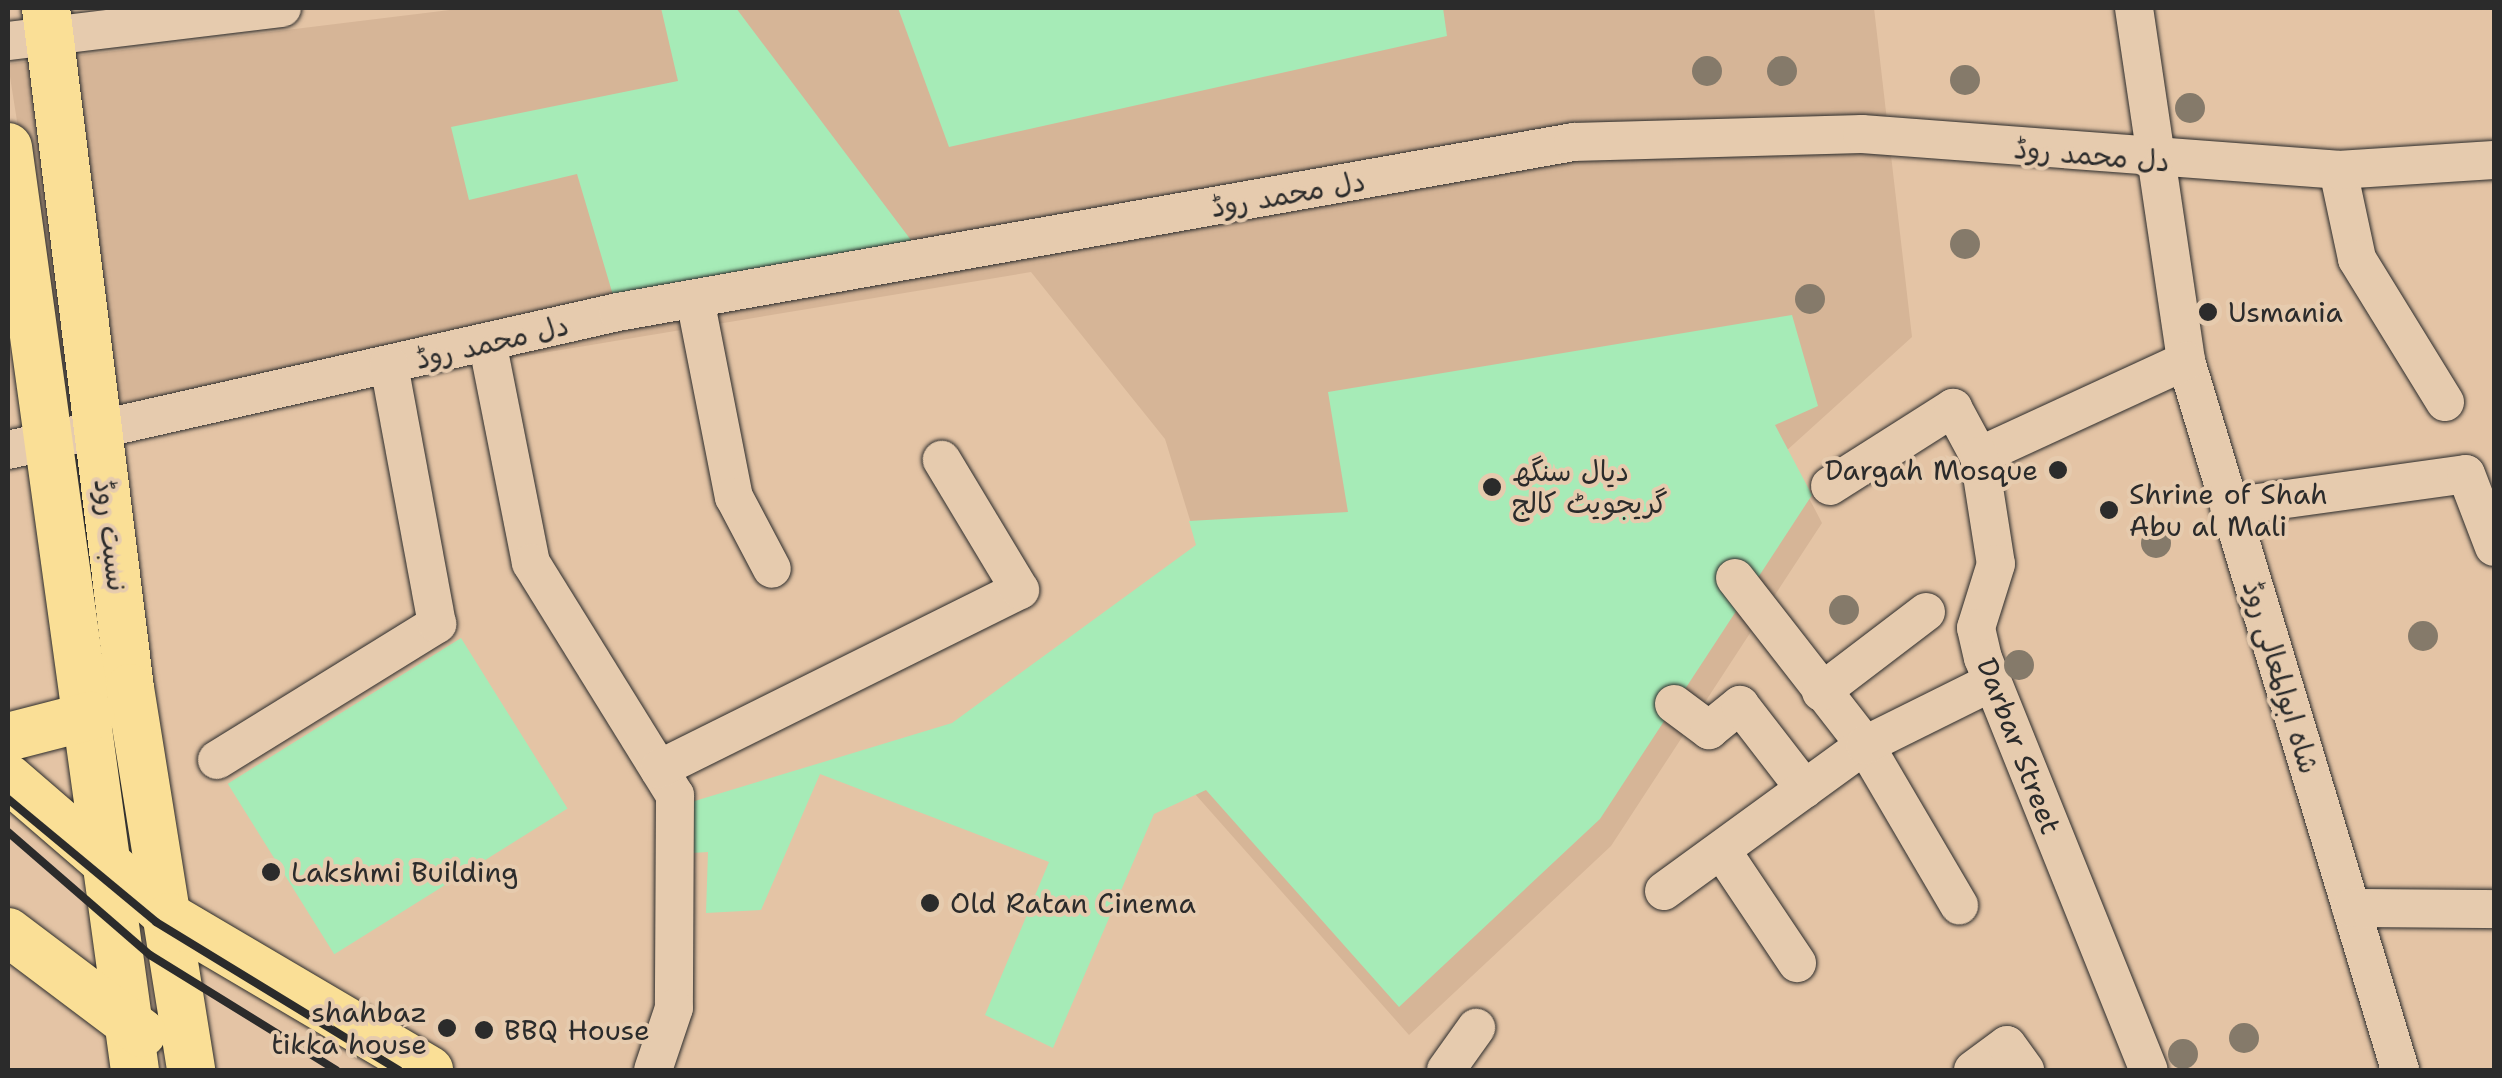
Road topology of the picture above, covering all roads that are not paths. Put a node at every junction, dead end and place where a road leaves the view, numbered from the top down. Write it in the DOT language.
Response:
graph roads {
  1 [pos="282,8"];
  2 [pos="2134,8"];
  3 [pos="34,28"];
  4 [pos="8,147"];
  5 [pos="2494,160"];
  6 [pos="2157,162"];
  7 [pos="2338,170"];
  8 [pos="695,299"];
  9 [pos="488,346"];
  10 [pos="2186,362"];
  11 [pos="388,364"];
  12 [pos="2445,402"];
  13 [pos="98,428"];
  14 [pos="28,446"];
  15 [pos="1979,456"];
  16 [pos="942,460"];
  17 [pos="1830,486"];
  18 [pos="2229,507"];
  19 [pos="2494,547"];
  20 [pos="772,568"];
  21 [pos="1735,578"];
  22 [pos="1926,612"];
  23 [pos="1992,682"];
  24 [pos="1821,692"];
  25 [pos="1674,704"];
  26 [pos="90,716"];
  27 [pos="8,737"];
  28 [pos="1865,745"];
  29 [pos="217,760"];
  30 [pos="659,769"];
  31 [pos="8,778"];
  32 [pos="1804,789"];
  33 [pos="1722,851"];
  34 [pos="109,868"];
  35 [pos="1664,891"];
  36 [pos="1959,905"];
  37 [pos="2351,908"];
  38 [pos="2494,909"];
  39 [pos="169,917"];
  40 [pos="8,932"];
  41 [pos="1797,963"];
  42 [pos="128,1024"];
  43 [pos="1476,1028"];
  44 [pos="2137,1065"];
  45 [pos="195,1068"];
  46 [pos="136,1070"];
  47 [pos="429,1070"];
  48 [pos="652,1070"];
  49 [pos="1446,1070"];
  50 [pos="1972,1070"];
  51 [pos="2026,1070"];
  52 [pos="2400,1070"];
  1 -- 3 [label="street"];
  2 -- 6 [label="street, شاہ ابوالمعالی روڈ"];
  3 -- 13 [label="main road, نسبت روڈ"];
  4 -- 14 [label="main road, نسبت روڈ"];
  5 -- 7 [label="street, دل محمد روڈ"];
  6 -- 7 [label="street, دل محمد روڈ"];
  6 -- 8 [label="street, دل محمد روڈ"];
  6 -- 10 [label="street, شاہ ابوالمعالی روڈ"];
  7 -- 12 [label="street"];
  8 -- 9 [label="street, دل محمد روڈ"];
  8 -- 20 [label="street"];
  9 -- 11 [label="street, دل محمد روڈ"];
  9 -- 30 [label="street"];
  10 -- 15 [label="street"];
  10 -- 18 [label="street, شاہ ابوالمعالی روڈ"];
  11 -- 13 [label="street, دل محمد روڈ"];
  11 -- 29 [label="street"];
  13 -- 14 [label="street, دل محمد روڈ"];
  13 -- 39 [label="main road, نسبت روڈ"];
  14 -- 26 [label="main road, نسبت روڈ"];
  15 -- 17 [label="street, Darbar Street"];
  15 -- 23 [label="street, Darbar Street"];
  16 -- 30 [label="street"];
  18 -- 19 [label="street"];
  18 -- 37 [label="street, شاہ ابوالمعالی روڈ"];
  21 -- 24 [label="street"];
  22 -- 24 [label="street"];
  23 -- 28 [label="street"];
  23 -- 44 [label="street, Darbar Street"];
  24 -- 28 [label="street"];
  25 -- 32 [label="street"];
  26 -- 27 [label="main road"];
  26 -- 34 [label="main road, نسبت روڈ"];
  28 -- 32 [label="street"];
  28 -- 36 [label="street"];
  30 -- 48 [label="street"];
  31 -- 34 [label="main road"];
  32 -- 33 [label="street"];
  33 -- 35 [label="street"];
  33 -- 41 [label="street"];
  34 -- 39 [label="main road"];
  34 -- 42 [label="main road, نسبت روڈ"];
  37 -- 38 [label="street"];
  37 -- 52 [label="street, شاہ ابوالمعالی روڈ"];
  39 -- 45 [label="main road, نسبت روڈ"];
  39 -- 47 [label="main road"];
  40 -- 42 [label="main road"];
  42 -- 45 [label="main road"];
  42 -- 46 [label="main road, نسبت روڈ"];
  43 -- 49 [label="street"];
  50 -- 51 [label="street"];
}
